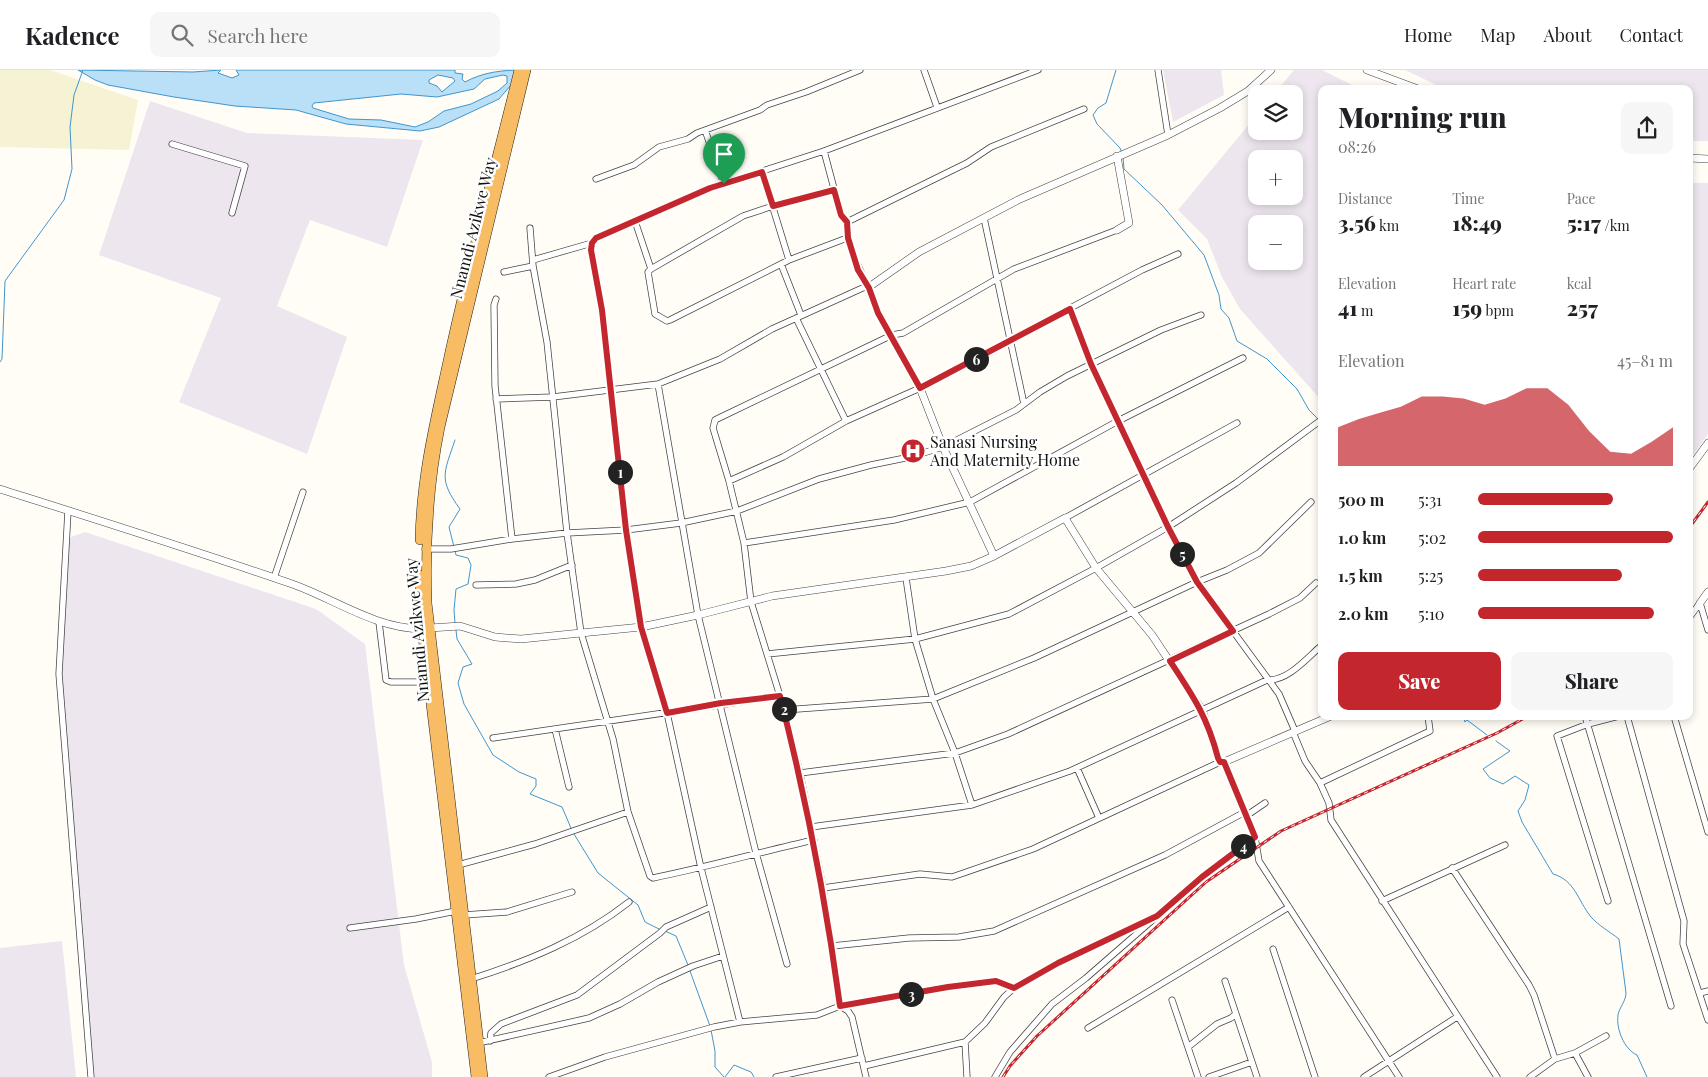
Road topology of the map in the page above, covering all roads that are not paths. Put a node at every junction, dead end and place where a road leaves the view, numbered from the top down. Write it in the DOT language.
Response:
graph roads {
  1 [pos="518,70"];
  2 [pos="526,70"];
  3 [pos="860,70"];
  4 [pos="924,70"];
  5 [pos="1038,70"];
  6 [pos="1158,70"];
  7 [pos="1271,70"];
  8 [pos="1367,70"];
  9 [pos="1407,85"];
  10 [pos="516,96"];
  11 [pos="937,107"];
  12 [pos="1084,109"];
  13 [pos="705,130"];
  14 [pos="1168,135"];
  15 [pos="172,144"];
  16 [pos="824,151"];
  17 [pos="1117,156"];
  18 [pos="1693,158"];
  19 [pos="1708,159"];
  20 [pos="762,172"];
  21 [pos="596,179"];
  22 [pos="724,184"];
  23 [pos="834,190"];
  24 [pos="773,206"];
  25 [pos="232,213"];
  26 [pos="984,218"];
  27 [pos="635,221"];
  28 [pos="847,222"];
  29 [pos="530,228"];
  30 [pos="1117,230"];
  31 [pos="848,238"];
  32 [pos="592,243"];
  33 [pos="1178,254"];
  34 [pos="790,260"];
  35 [pos="533,263"];
  36 [pos="781,264"];
  37 [pos="651,269"];
  38 [pos="504,272"];
  39 [pos="998,278"];
  40 [pos="868,287"];
  41 [pos="496,299"];
  42 [pos="1070,309"];
  43 [pos="1201,314"];
  44 [pos="799,317"];
  45 [pos="892,335"];
  46 [pos="1009,341"];
  47 [pos="1243,358"];
  48 [pos="1091,364"];
  49 [pos="822,370"];
  50 [pos="658,384"];
  51 [pos="920,388"];
  52 [pos="612,389"];
  53 [pos="553,397"];
  54 [pos="496,399"];
  55 [pos="1024,404"];
  56 [pos="846,421"];
  57 [pos="1318,421"];
  58 [pos="1118,422"];
  59 [pos="1237,423"];
  60 [pos="1708,443"];
  61 [pos="943,448"];
  62 [pos="1693,463"];
  63 [pos="1143,474"];
  64 [pos="729,481"];
  65 [pos="0,489"];
  66 [pos="303,492"];
  67 [pos="970,502"];
  68 [pos="1311,502"];
  69 [pos="68,511"];
  70 [pos="737,511"];
  71 [pos="1065,518"];
  72 [pos="681,523"];
  73 [pos="1168,527"];
  74 [pos="626,530"];
  75 [pos="567,533"];
  76 [pos="512,539"];
  77 [pos="744,543"];
  78 [pos="425,549"];
  79 [pos="994,556"];
  80 [pos="572,565"];
  81 [pos="1096,568"];
  82 [pos="274,578"];
  83 [pos="906,578"];
  84 [pos="1197,582"];
  85 [pos="1316,583"];
  86 [pos="476,585"];
  87 [pos="1708,592"];
  88 [pos="751,602"];
  89 [pos="1700,603"];
  90 [pos="1132,612"];
  91 [pos="1693,613"];
  92 [pos="698,615"];
  93 [pos="379,622"];
  94 [pos="641,627"];
  95 [pos="426,629"];
  96 [pos="1708,630"];
  97 [pos="1233,631"];
  98 [pos="581,633"];
  99 [pos="915,639"];
  100 [pos="1318,648"];
  101 [pos="767,654"];
  102 [pos="1170,661"];
  103 [pos="1267,680"];
  104 [pos="429,682"];
  105 [pos="780,696"];
  106 [pos="933,699"];
  107 [pos="721,703"];
  108 [pos="784,710"];
  109 [pos="1202,710"];
  110 [pos="667,713"];
  111 [pos="608,720"];
  112 [pos="1321,720"];
  113 [pos="1428,720"];
  114 [pos="1586,720"];
  115 [pos="1603,720"];
  116 [pos="1628,720"];
  117 [pos="1675,720"];
  118 [pos="1588,724"];
  119 [pos="555,729"];
  120 [pos="1294,731"];
  121 [pos="493,738"];
  122 [pos="955,753"];
  123 [pos="1222,762"];
  124 [pos="1077,768"];
  125 [pos="800,773"];
  126 [pos="1320,783"];
  127 [pos="569,787"];
  128 [pos="1266,803"];
  129 [pos="972,806"];
  130 [pos="628,812"];
  131 [pos="1244,812"];
  132 [pos="1099,818"];
  133 [pos="811,827"];
  134 [pos="1708,832"];
  135 [pos="1255,837"];
  136 [pos="814,840"];
  137 [pos="1505,845"];
  138 [pos="756,853"];
  139 [pos="458,865"];
  140 [pos="701,868"];
  141 [pos="1452,868"];
  142 [pos="822,888"];
  143 [pos="572,892"];
  144 [pos="1382,900"];
  145 [pos="1608,901"];
  146 [pos="629,902"];
  147 [pos="711,907"];
  148 [pos="1289,907"];
  149 [pos="460,913"];
  150 [pos="1157,916"];
  151 [pos="350,928"];
  152 [pos="832,946"];
  153 [pos="1273,949"];
  154 [pos="723,956"];
  155 [pos="787,964"];
  156 [pos="471,979"];
  157 [pos="1225,981"];
  158 [pos="1014,988"];
  159 [pos="1708,991"];
  160 [pos="1700,994"];
  161 [pos="1172,1000"];
  162 [pos="840,1006"];
  163 [pos="1671,1006"];
  164 [pos="1236,1014"];
  165 [pos="1457,1017"];
  166 [pos="1708,1020"];
  167 [pos="740,1022"];
  168 [pos="1088,1028"];
  169 [pos="1606,1036"];
  170 [pos="490,1040"];
  171 [pos="965,1042"];
  172 [pos="478,1043"];
  173 [pos="1188,1047"];
  174 [pos="1575,1053"];
  175 [pos="862,1058"];
  176 [pos="1555,1059"];
  177 [pos="1252,1062"];
  178 [pos="1389,1062"];
  179 [pos="864,1066"];
  180 [pos="91,1077"];
  181 [pos="476,1077"];
  182 [pos="483,1077"];
  183 [pos="549,1077"];
  184 [pos="776,1077"];
  185 [pos="866,1077"];
  186 [pos="967,1077"];
  187 [pos="995,1077"];
  188 [pos="1198,1077"];
  189 [pos="1209,1077"];
  190 [pos="1257,1077"];
  191 [pos="1315,1077"];
  192 [pos="1364,1077"];
  193 [pos="1399,1077"];
  194 [pos="1497,1077"];
  195 [pos="1530,1077"];
  196 [pos="1588,1077"];
  1 -- 10 [label="highway, Nnamdi Azikwe Way"];
  2 -- 10 [label="highway, Nnamdi Azikwe Way"];
  3 -- 13 [label="street"];
  4 -- 11 [label="street"];
  5 -- 11 [label="street"];
  6 -- 14 [label="street"];
  7 -- 14 [label="street"];
  8 -- 9 [label="street"];
  10 -- 78 [label="highway, Nnamdi Azikwe Way"];
  10 -- 95 [label="highway, Nnamdi Azikwe Way"];
  11 -- 16 [label="street"];
  12 -- 28 [label="street"];
  13 -- 21 [label="street"];
  13 -- 22 [label="street"];
  14 -- 17 [label="street"];
  15 -- 25 [label="street"];
  16 -- 20 [label="street"];
  16 -- 23 [label="street"];
  17 -- 26 [label="street"];
  17 -- 30 [label="street"];
  18 -- 19 [label="street"];
  20 -- 22 [label="street"];
  20 -- 24 [label="street"];
  22 -- 27 [label="street"];
  23 -- 24 [label="street"];
  23 -- 28 [label="street"];
  24 -- 34 [label="street"];
  24 -- 37 [label="street"];
  26 -- 39 [label="street"];
  26 -- 40 [label="street"];
  27 -- 32 [label="street"];
  27 -- 37 [label="street"];
  28 -- 31 [label="street"];
  29 -- 35 [label="street"];
  30 -- 39 [label="street"];
  31 -- 34 [label="street"];
  31 -- 40 [label="street"];
  32 -- 35 [label="street"];
  32 -- 52 [label="street"];
  33 -- 42 [label="street"];
  34 -- 36 [label="street"];
  35 -- 38 [label="street"];
  35 -- 53 [label="street"];
  36 -- 37 [label="street"];
  36 -- 44 [label="street"];
  39 -- 45 [label="street"];
  39 -- 46 [label="street"];
  40 -- 44 [label="street"];
  40 -- 45 [label="street"];
  41 -- 54 [label="street"];
  42 -- 46 [label="street"];
  42 -- 48 [label="street"];
  43 -- 48 [label="street"];
  44 -- 49 [label="street"];
  44 -- 50 [label="street"];
  45 -- 49 [label="street"];
  45 -- 51 [label="street"];
  46 -- 51 [label="street"];
  46 -- 55 [label="street"];
  47 -- 58 [label="street"];
  48 -- 55 [label="street"];
  48 -- 58 [label="street"];
  49 -- 56 [label="street"];
  49 -- 64 [label="street"];
  50 -- 52 [label="street"];
  50 -- 72 [label="street"];
  51 -- 56 [label="street"];
  51 -- 61 [label="street"];
  52 -- 53 [label="street"];
  52 -- 74 [label="street"];
  53 -- 54 [label="street"];
  53 -- 75 [label="street"];
  54 -- 76 [label="street"];
  55 -- 61 [label="street"];
  56 -- 64 [label="street"];
  57 -- 73 [label="street"];
  58 -- 63 [label="street"];
  58 -- 67 [label="street"];
  59 -- 63 [label="street"];
  60 -- 62 [label="street"];
  61 -- 67 [label="street"];
  61 -- 70 [label="street"];
  63 -- 71 [label="street"];
  63 -- 73 [label="street"];
  64 -- 70 [label="street"];
  65 -- 69 [label="street"];
  66 -- 82 [label="street"];
  67 -- 77 [label="street"];
  67 -- 79 [label="street"];
  68 -- 84 [label="street"];
  69 -- 82 [label="street"];
  69 -- 180 [label="street"];
  70 -- 72 [label="street"];
  70 -- 77 [label="street"];
  71 -- 79 [label="street"];
  71 -- 81 [label="street"];
  72 -- 74 [label="street"];
  72 -- 92 [label="street"];
  73 -- 81 [label="street"];
  73 -- 84 [label="street"];
  74 -- 75 [label="street"];
  74 -- 94 [label="street"];
  75 -- 76 [label="street"];
  75 -- 80 [label="street"];
  76 -- 78 [label="street"];
  77 -- 88 [label="street"];
  78 -- 95 [label="highway, Nnamdi Azikwe Way"];
  79 -- 83 [label="street"];
  80 -- 86 [label="street"];
  80 -- 98 [label="street"];
  81 -- 90 [label="street"];
  81 -- 99 [label="street"];
  82 -- 93 [label="street"];
  83 -- 88 [label="street"];
  83 -- 99 [label="street"];
  84 -- 90 [label="street"];
  84 -- 97 [label="street"];
  85 -- 97 [label="street"];
  87 -- 89 [label="street"];
  88 -- 92 [label="street"];
  88 -- 101 [label="street"];
  89 -- 91 [label="street"];
  89 -- 96 [label="street"];
  90 -- 102 [label="street"];
  90 -- 106 [label="street"];
  92 -- 94 [label="street"];
  92 -- 107 [label="street"];
  93 -- 95 [label="street"];
  93 -- 104 [label="street"];
  94 -- 98 [label="street"];
  94 -- 110 [label="street"];
  95 -- 98 [label="street"];
  95 -- 104 [label="highway, Nnamdi Azikwe Way"];
  95 -- 139 [label="highway, Nnamdi Azikwe Way"];
  97 -- 102 [label="street"];
  97 -- 103 [label="street"];
  98 -- 111 [label="street"];
  99 -- 101 [label="street"];
  99 -- 106 [label="street"];
  100 -- 103 [label="street"];
  101 -- 105 [label="street"];
  102 -- 109 [label="street"];
  102 -- 122 [label="street"];
  103 -- 109 [label="street"];
  103 -- 120 [label="street"];
  104 -- 149 [label="highway, Nnamdi Azikwe Way"];
  105 -- 107 [label="street"];
  105 -- 108 [label="street"];
  106 -- 108 [label="street"];
  106 -- 122 [label="street"];
  107 -- 110 [label="street"];
  107 -- 138 [label="street"];
  108 -- 125 [label="street"];
  109 -- 123 [label="street"];
  109 -- 124 [label="street"];
  110 -- 111 [label="street"];
  110 -- 140 [label="street"];
  111 -- 119 [label="street"];
  111 -- 130 [label="street"];
  112 -- 120 [label="street"];
  113 -- 126 [label="street"];
  114 -- 118 [label="street"];
  115 -- 118 [label="street"];
  116 -- 160 [label="street"];
  117 -- 134 [label="street"];
  118 -- 145 [label="street"];
  118 -- 163 [label="street"];
  119 -- 121 [label="street"];
  119 -- 127 [label="street"];
  120 -- 123 [label="street"];
  120 -- 126 [label="street"];
  122 -- 125 [label="street"];
  122 -- 129 [label="street"];
  123 -- 131 [label="street"];
  123 -- 132 [label="street"];
  124 -- 129 [label="street"];
  124 -- 132 [label="street"];
  125 -- 133 [label="street"];
  126 -- 144 [label="street"];
  128 -- 131 [label="street"];
  129 -- 133 [label="street"];
  130 -- 139 [label="street"];
  130 -- 140 [label="street"];
  131 -- 135 [label="street"];
  131 -- 152 [label="street"];
  132 -- 142 [label="street"];
  133 -- 136 [label="street"];
  135 -- 148 [label="street"];
  135 -- 150 [label="street"];
  136 -- 138 [label="street"];
  136 -- 142 [label="street"];
  137 -- 141 [label="street"];
  138 -- 140 [label="street"];
  138 -- 155 [label="street"];
  139 -- 149 [label="highway, Nnamdi Azikwe Way"];
  140 -- 147 [label="street"];
  141 -- 144 [label="street"];
  141 -- 176 [label="street"];
  142 -- 152 [label="street"];
  143 -- 149 [label="street"];
  144 -- 165 [label="street"];
  146 -- 156 [label="street"];
  147 -- 154 [label="street"];
  147 -- 170 [label="street"];
  148 -- 168 [label="street"];
  148 -- 178 [label="street"];
  149 -- 151 [label="street"];
  149 -- 156 [label="highway, Nnamdi Azikwe Way"];
  149 -- 181 [label="highway, Nnamdi Azikwe Way"];
  150 -- 158 [label="street"];
  150 -- 187 [label="street"];
  152 -- 162 [label="street"];
  153 -- 191 [label="street"];
  154 -- 167 [label="street"];
  154 -- 170 [label="street"];
  156 -- 172 [label="highway, Nnamdi Azikwe Way"];
  157 -- 164 [label="street"];
  158 -- 162 [label="street"];
  158 -- 171 [label="street"];
  159 -- 160 [label="street"];
  160 -- 166 [label="street"];
  161 -- 173 [label="street"];
  162 -- 167 [label="street"];
  162 -- 175 [label="street"];
  164 -- 173 [label="street"];
  164 -- 177 [label="street"];
  165 -- 178 [label="street"];
  165 -- 194 [label="street"];
  167 -- 183 [label="street"];
  169 -- 174 [label="street"];
  170 -- 172 [label="street"];
  171 -- 179 [label="street"];
  171 -- 186 [label="street"];
  172 -- 182 [label="highway, Nnamdi Azikwe Way"];
  173 -- 188 [label="street"];
  174 -- 176 [label="street"];
  174 -- 196 [label="street"];
  175 -- 179 [label="street"];
  175 -- 184 [label="street"];
  176 -- 195 [label="street"];
  177 -- 189 [label="street"];
  177 -- 190 [label="street"];
  178 -- 192 [label="street"];
  178 -- 193 [label="street"];
  179 -- 185 [label="street"];
}
